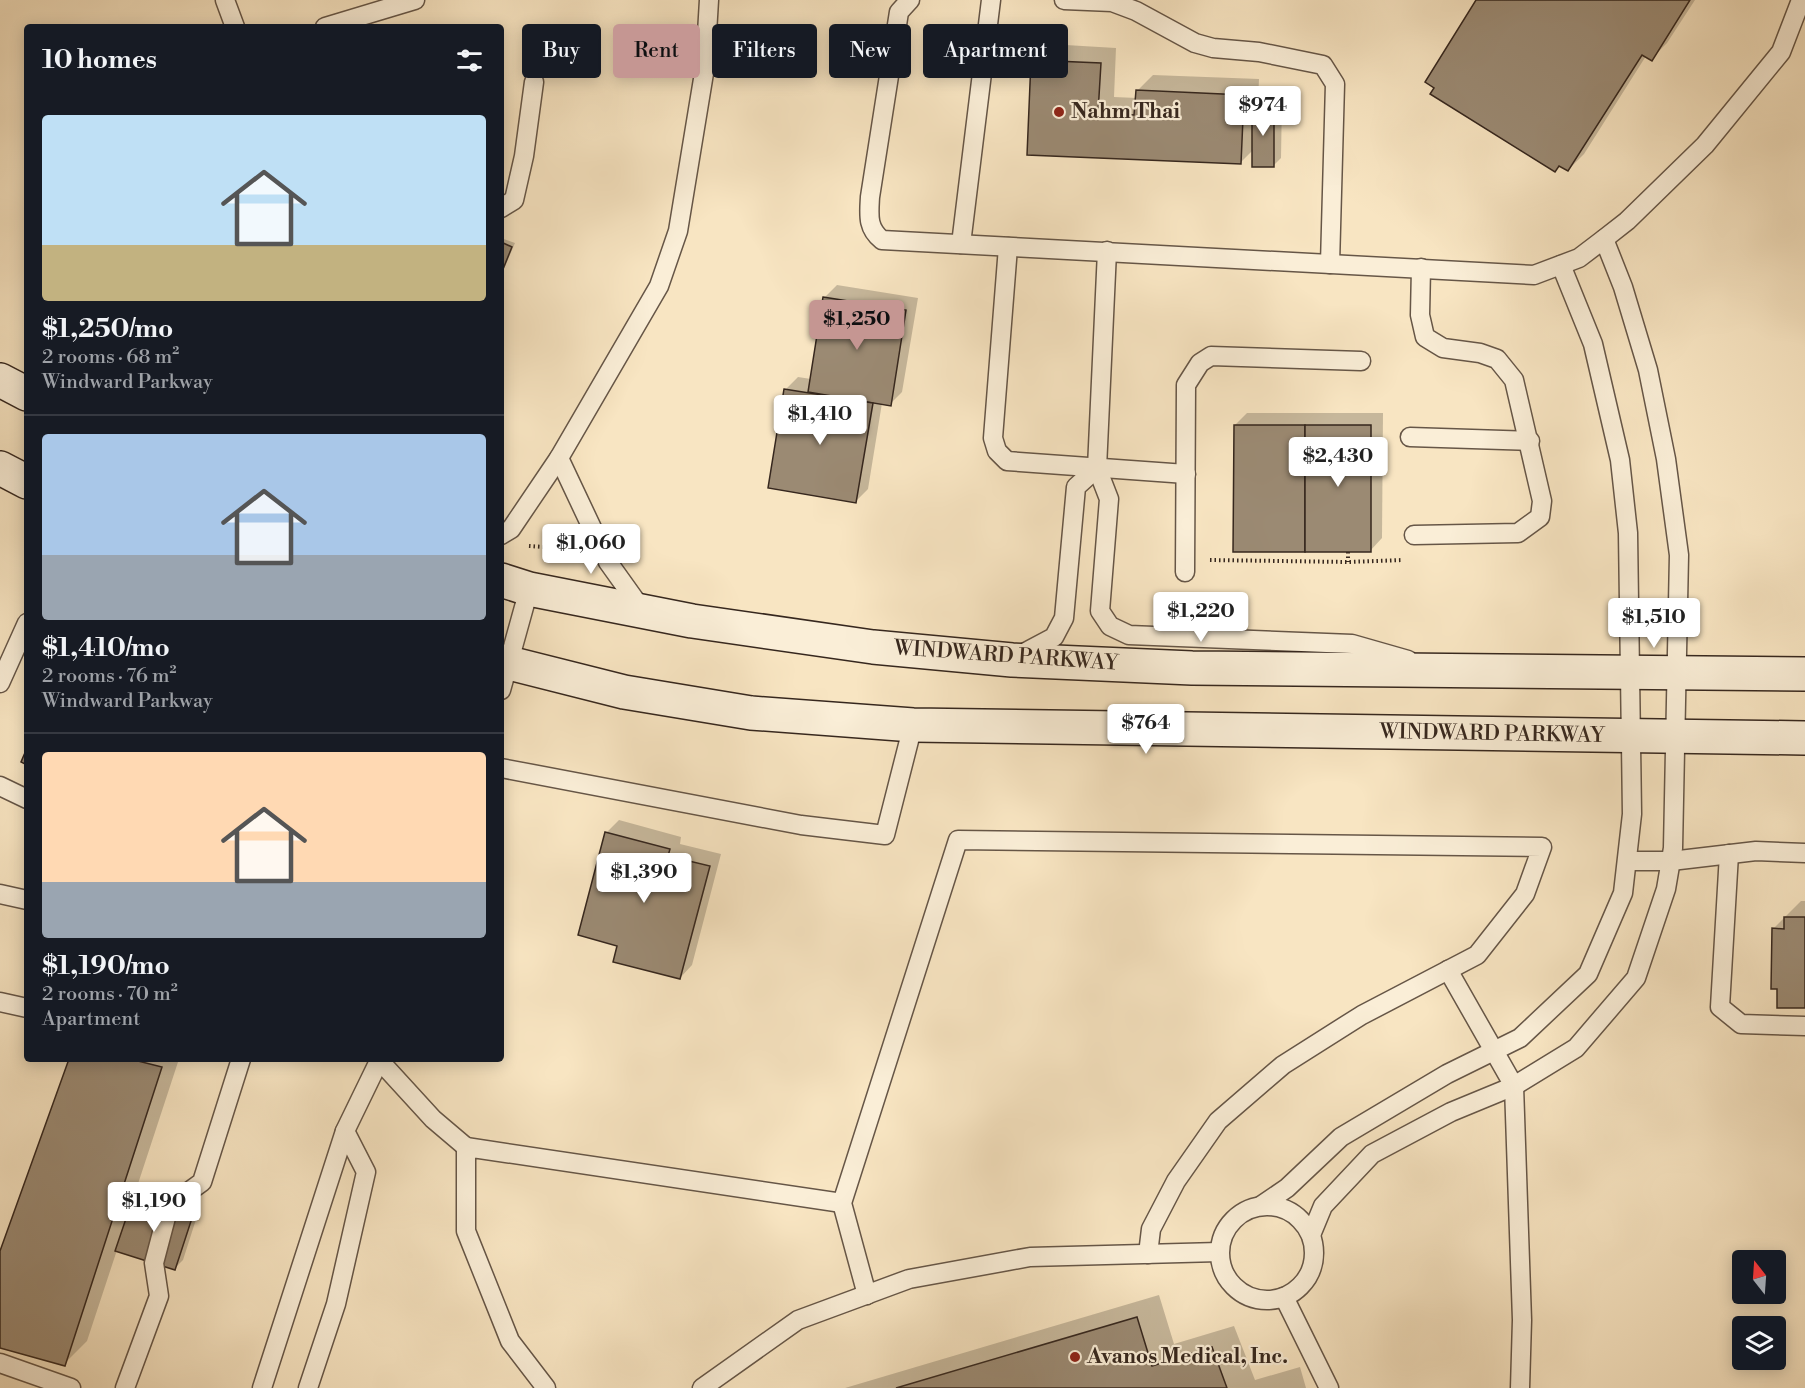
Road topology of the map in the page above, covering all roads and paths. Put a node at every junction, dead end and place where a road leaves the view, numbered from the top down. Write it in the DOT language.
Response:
graph roads {
  1 [pos="225,0"];
  2 [pos="415,0"];
  3 [pos="709,0"];
  4 [pos="910,0"];
  5 [pos="990,0"];
  6 [pos="1064,0"];
  7 [pos="1801,0"];
  8 [pos="234,24"];
  9 [pos="335,24"];
  10 [pos="534,82"];
  11 [pos="504,206"];
  12 [pos="1604,239"];
  13 [pos="961,244"];
  14 [pos="1008,247"];
  15 [pos="1107,251"];
  16 [pos="1330,264"];
  17 [pos="1561,265"];
  18 [pos="1421,268"];
  19 [pos="1360,361"];
  20 [pos="0,380"];
  21 [pos="24,392"];
  22 [pos="1410,437"];
  23 [pos="1530,441"];
  24 [pos="559,458"];
  25 [pos="0,468"];
  26 [pos="1097,468"];
  27 [pos="1186,474"];
  28 [pos="24,480"];
  29 [pos="504,533"];
  30 [pos="1414,535"];
  31 [pos="521,546"];
  32 [pos="573,549"];
  33 [pos="1348,552"];
  34 [pos="1348,562"];
  35 [pos="1185,566"];
  36 [pos="515,585"];
  37 [pos="643,612"];
  38 [pos="24,630"];
  39 [pos="1012,660"];
  40 [pos="504,664"];
  41 [pos="504,671"];
  42 [pos="1452,673"];
  43 [pos="1630,674"];
  44 [pos="1805,674"];
  45 [pos="1677,675"];
  46 [pos="0,683"];
  47 [pos="913,725"];
  48 [pos="1631,736"];
  49 [pos="1674,736"];
  50 [pos="1805,738"];
  51 [pos="504,769"];
  52 [pos="0,786"];
  53 [pos="24,798"];
  54 [pos="1805,853"];
  55 [pos="1729,854"];
  56 [pos="1629,861"];
  57 [pos="1671,861"];
  58 [pos="0,894"];
  59 [pos="24,899"];
  60 [pos="1448,970"];
  61 [pos="0,1002"];
  62 [pos="24,1007"];
  63 [pos="1805,1026"];
  64 [pos="1496,1050"];
  65 [pos="239,1062"];
  66 [pos="379,1062"];
  67 [pos="382,1062"];
  68 [pos="1514,1086"];
  69 [pos="345,1131"];
  70 [pos="466,1147"];
  71 [pos="842,1203"];
  72 [pos="1262,1205"];
  73 [pos="1311,1234"];
  74 [pos="1219,1252"];
  75 [pos="1148,1254"];
  76 [pos="867,1295"];
  77 [pos="1284,1297"];
  78 [pos="0,1363"];
  79 [pos="71,1388"];
  80 [pos="125,1388"];
  81 [pos="262,1388"];
  82 [pos="308,1388"];
  83 [pos="546,1388"];
  84 [pos="702,1388"];
  85 [pos="1329,1388"];
  86 [pos="1520,1388"];
  1 -- 8 [label="lane"];
  2 -- 9 [label="lane"];
  3 -- 24 [label="lane"];
  4 -- 13 [label="lane"];
  5 -- 13 [label="lane"];
  6 -- 16 [label="lane"];
  7 -- 12 [label="lane"];
  10 -- 11 [label="lane"];
  12 -- 17 [label="lane"];
  12 -- 45 [label="lane"];
  13 -- 14 [label="lane"];
  14 -- 15 [label="lane"];
  14 -- 26 [label="lane"];
  15 -- 16 [label="lane"];
  15 -- 26 [label="lane"];
  16 -- 18 [label="lane"];
  17 -- 18 [label="lane"];
  17 -- 43 [label="lane"];
  18 -- 23 [label="lane"];
  19 -- 27 [label="lane"];
  20 -- 21 [label="main road"];
  22 -- 23 [label="lane"];
  23 -- 30 [label="lane"];
  24 -- 29 [label="lane"];
  24 -- 37 [label="lane"];
  25 -- 28 [label="main road"];
  26 -- 27 [label="lane"];
  26 -- 39 [label="lane"];
  26 -- 42 [label="lane"];
  27 -- 35 [label="lane"];
  30 -- 34 [label="path"];
  31 -- 32 [label="path"];
  33 -- 34 [label="path"];
  34 -- 35 [label="path"];
  36 -- 37 [label="main road, WINDWARD PARKWAY"];
  36 -- 40 [label="lane"];
  37 -- 39 [label="main road, WINDWARD PARKWAY"];
  38 -- 46 [label="lane"];
  39 -- 42 [label="main road, WINDWARD PARKWAY"];
  41 -- 47 [label="main road, WINDWARD PARKWAY"];
  42 -- 43 [label="main road, WINDWARD PARKWAY"];
  43 -- 45 [label="main road, WINDWARD PARKWAY"];
  43 -- 48 [label="lane"];
  44 -- 45 [label="main road, WINDWARD PARKWAY"];
  45 -- 49 [label="lane"];
  47 -- 48 [label="main road, WINDWARD PARKWAY"];
  47 -- 51 [label="lane"];
  48 -- 49 [label="main road, WINDWARD PARKWAY"];
  48 -- 56 [label="lane"];
  49 -- 50 [label="main road, WINDWARD PARKWAY"];
  49 -- 57 [label="lane"];
  52 -- 53 [label="lane"];
  54 -- 55 [label="lane"];
  55 -- 57 [label="lane"];
  55 -- 63 [label="lane"];
  56 -- 57 [label="lane"];
  56 -- 64 [label="lane"];
  57 -- 68 [label="lane"];
  58 -- 59 [label="lane"];
  60 -- 64 [label="lane"];
  60 -- 71 [label="lane"];
  60 -- 75 [label="lane"];
  61 -- 62 [label="lane"];
  64 -- 68 [label="lane"];
  64 -- 72 [label="lane"];
  65 -- 80 [label="lane"];
  66 -- 69 [label="lane"];
  67 -- 70 [label="lane"];
  68 -- 73 [label="lane"];
  68 -- 86 [label="lane"];
  69 -- 81 [label="lane"];
  69 -- 82 [label="lane"];
  70 -- 71 [label="lane"];
  70 -- 83 [label="lane"];
  71 -- 76 [label="lane"];
  72 -- 73 [label="lane"];
  72 -- 74 [label="lane"];
  73 -- 77 [label="lane"];
  74 -- 75 [label="lane"];
  74 -- 77 [label="lane"];
  75 -- 76 [label="lane"];
  76 -- 84 [label="lane"];
  77 -- 85 [label="lane"];
  78 -- 79 [label="lane"];
}
